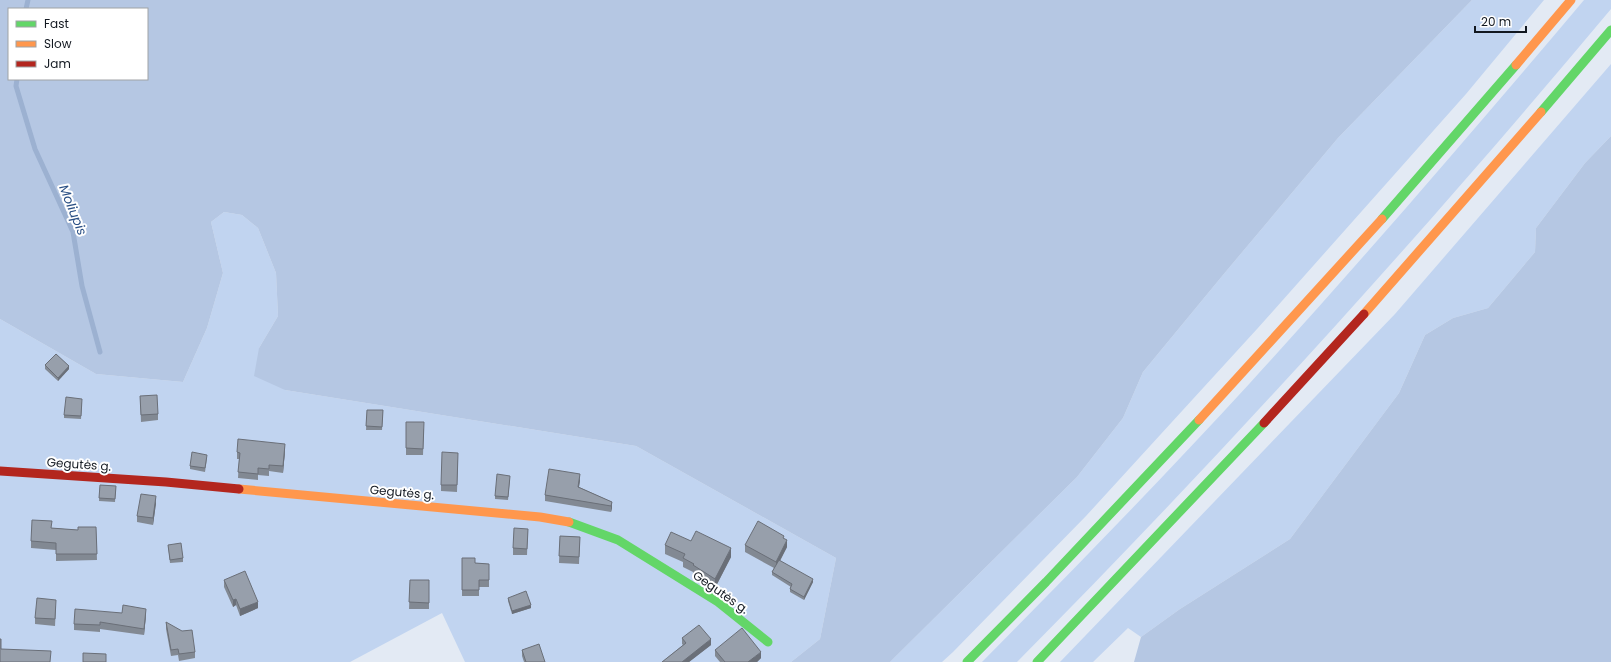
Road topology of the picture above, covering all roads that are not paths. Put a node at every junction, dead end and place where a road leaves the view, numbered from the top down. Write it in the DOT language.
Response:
graph roads {
  1 [pos="1571,0"];
  2 [pos="1611,30"];
  3 [pos="0,471"];
  4 [pos="768,642"];
  5 [pos="966,662"];
  6 [pos="1037,662"];
  1 -- 5 [label="main road"];
  2 -- 6 [label="main road"];
  3 -- 4 [label="main road, Gegutės g."];
}
